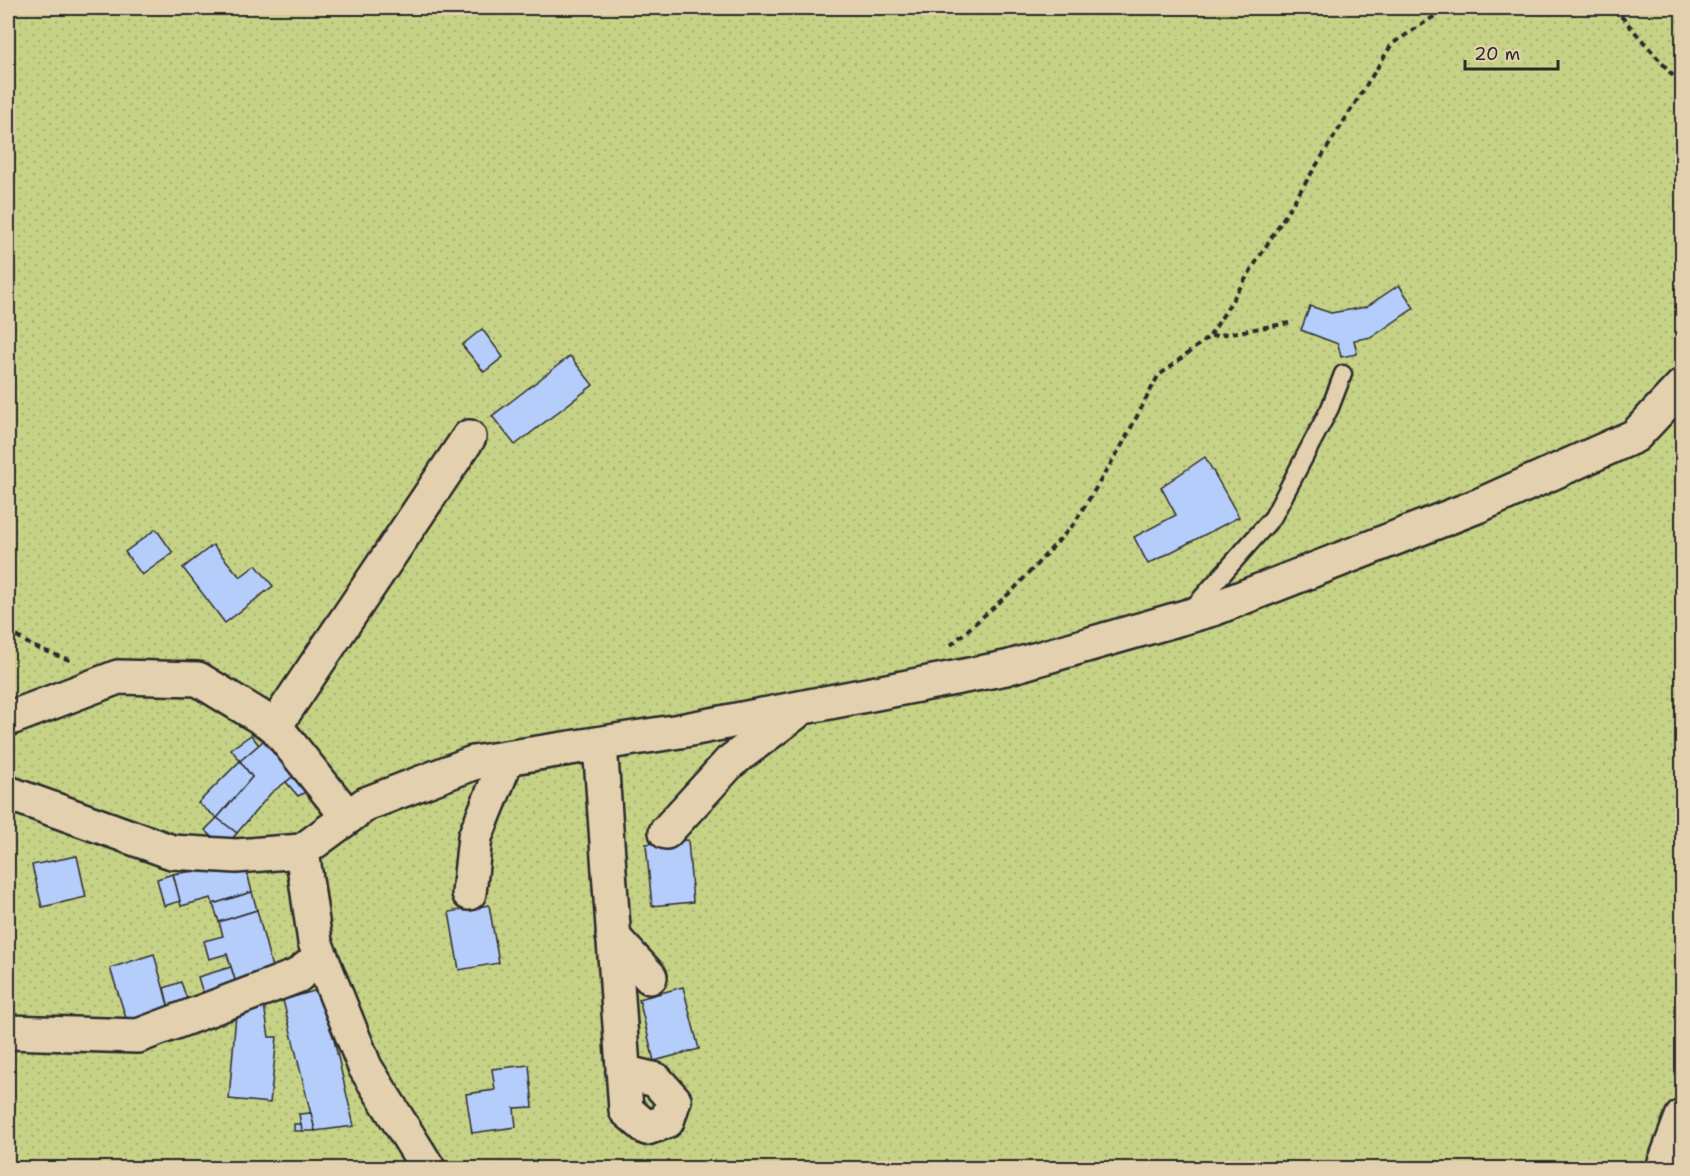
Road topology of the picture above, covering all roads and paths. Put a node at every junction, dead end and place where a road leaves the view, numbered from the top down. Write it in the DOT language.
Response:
graph roads {
  1 [pos="1447,8"];
  2 [pos="1614,8"];
  3 [pos="1683,86"];
  4 [pos="1289,323"];
  5 [pos="1209,337"];
  6 [pos="1342,374"];
  7 [pos="1683,386"];
  8 [pos="469,437"];
  9 [pos="1184,618"];
  10 [pos="8,630"];
  11 [pos="948,648"];
  12 [pos="118,677"];
  13 [pos="801,708"];
  14 [pos="8,719"];
  15 [pos="275,726"];
  16 [pos="600,744"];
  17 [pos="507,758"];
  18 [pos="8,793"];
  19 [pos="348,817"];
  20 [pos="666,832"];
  21 [pos="302,851"];
  22 [pos="469,893"];
  23 [pos="613,937"];
  24 [pos="321,957"];
  25 [pos="650,977"];
  26 [pos="8,1032"];
  27 [pos="623,1072"];
  28 [pos="1683,1117"];
  29 [pos="428,1168"];
  30 [pos="1663,1168"];
  1 -- 5 [label="path"];
  2 -- 3 [label="path"];
  4 -- 5 [label="path"];
  5 -- 11 [label="path"];
  6 -- 9 [label="lane"];
  7 -- 9 [label="street"];
  8 -- 15 [label="street"];
  9 -- 13 [label="street"];
  10 -- 12 [label="path"];
  12 -- 14 [label="street"];
  12 -- 15 [label="street"];
  13 -- 16 [label="street"];
  13 -- 20 [label="street"];
  15 -- 19 [label="street"];
  16 -- 17 [label="street"];
  16 -- 23 [label="street"];
  17 -- 19 [label="street"];
  17 -- 22 [label="street"];
  18 -- 21 [label="street"];
  19 -- 21 [label="street"];
  21 -- 24 [label="street"];
  23 -- 25 [label="street"];
  23 -- 27 [label="street"];
  24 -- 26 [label="street"];
  24 -- 29 [label="street"];
  28 -- 30 [label="street"];
}
